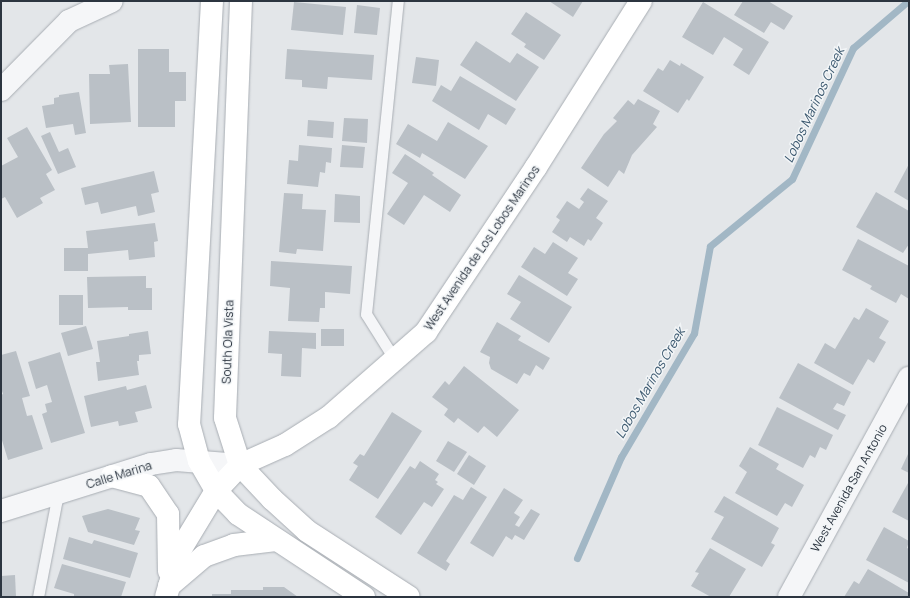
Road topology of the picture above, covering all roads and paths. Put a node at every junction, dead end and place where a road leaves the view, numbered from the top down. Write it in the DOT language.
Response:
graph roads {
  1 [pos="112,1"];
  2 [pos="212,1"];
  3 [pos="241,1"];
  4 [pos="398,1"];
  5 [pos="641,1"];
  6 [pos="1,90"];
  7 [pos="395,360"];
  8 [pos="909,378"];
  9 [pos="199,461"];
  10 [pos="240,465"];
  11 [pos="112,476"];
  12 [pos="216,491"];
  13 [pos="58,493"];
  14 [pos="1,511"];
  15 [pos="276,540"];
  16 [pos="167,592"];
  17 [pos="38,597"];
  18 [pos="364,597"];
  19 [pos="409,597"];
  20 [pos="789,597"];
  1 -- 6 [label="street"];
  2 -- 9 [label="main road"];
  3 -- 10 [label="main road, South Ola Vista"];
  4 -- 7 [label="lane"];
  5 -- 7 [label="main road, West Avenida de Los Lobos Marinos"];
  7 -- 10 [label="main road, West Avenida de Los Lobos Marinos"];
  8 -- 20 [label="street, West Avenida San Antonio"];
  9 -- 10 [label="street, Calle Marina"];
  9 -- 11 [label="street, Calle Marina"];
  9 -- 12 [label="main road"];
  10 -- 12 [label="main road, West Avenida de Los Lobos Marinos"];
  10 -- 19 [label="main road, South Ola Vista"];
  11 -- 13 [label="street, Calle Marina"];
  11 -- 16 [label="main road"];
  12 -- 15 [label="main road"];
  12 -- 16 [label="main road, West Avenida de Los Lobos Marinos"];
  13 -- 14 [label="street, Calle Marina"];
  13 -- 17 [label="lane"];
  15 -- 16 [label="main road"];
  15 -- 18 [label="main road"];
}
